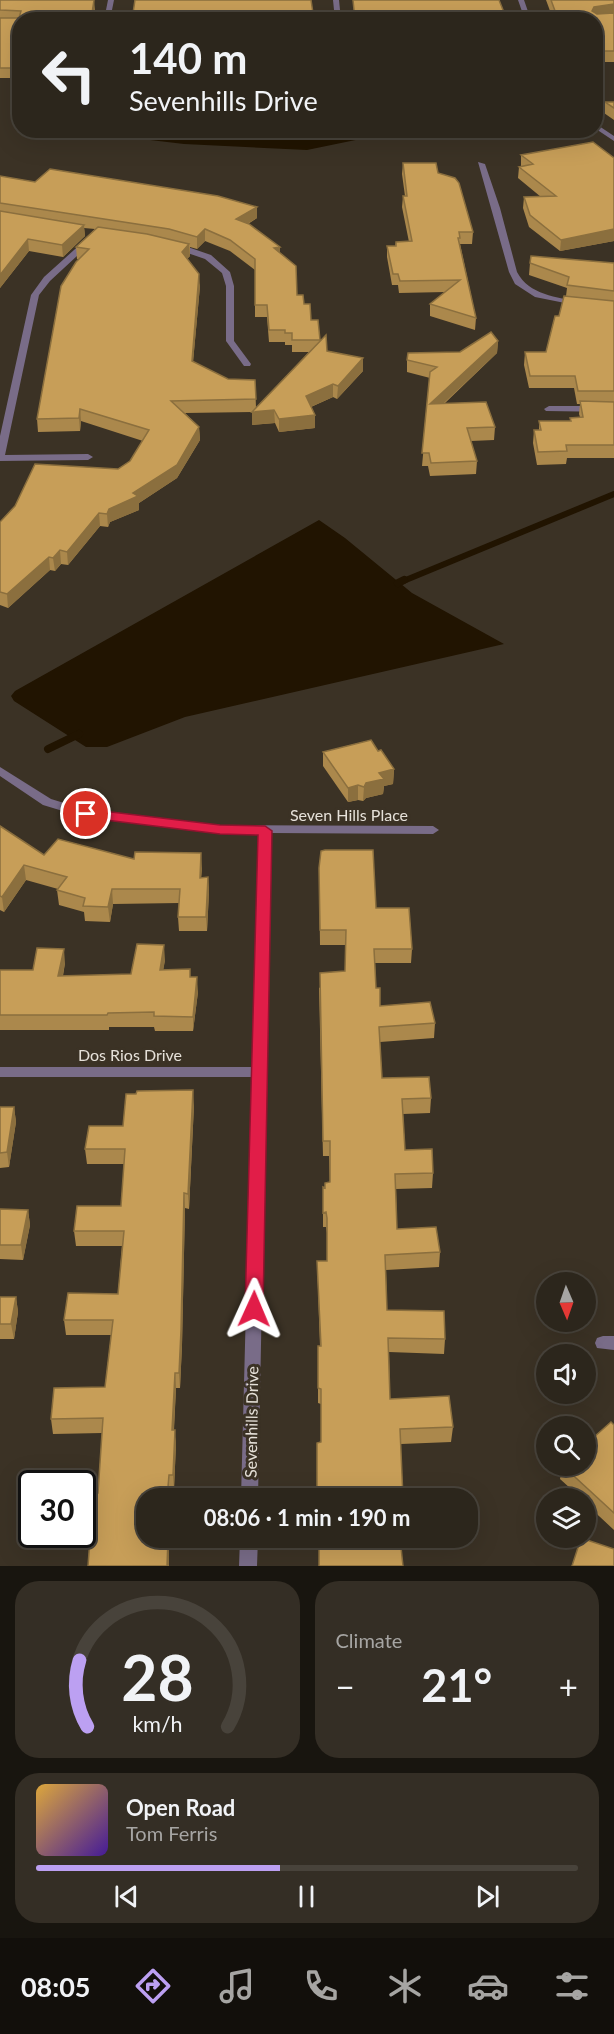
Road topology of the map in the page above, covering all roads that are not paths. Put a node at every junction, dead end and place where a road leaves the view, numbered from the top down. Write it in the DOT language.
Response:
graph roads {
  1 [pos="481,164"];
  2 [pos="96,234"];
  3 [pos="169,245"];
  4 [pos="582,305"];
  5 [pos="247,364"];
  6 [pos="549,409"];
  7 [pos="614,409"];
  8 [pos="87,457"];
  9 [pos="0,458"];
  10 [pos="0,771"];
  11 [pos="433,830"];
  12 [pos="265,831"];
  13 [pos="0,1072"];
  14 [pos="259,1072"];
  15 [pos="250,1488"];
  16 [pos="249,1548"];
  17 [pos="248,1566"];
  1 -- 4 [label="street"];
  2 -- 9 [label="street"];
  3 -- 5 [label="street"];
  6 -- 7 [label="street"];
  8 -- 9 [label="street"];
  10 -- 12 [label="street"];
  11 -- 12 [label="street, Seven Hills Place"];
  12 -- 14 [label="street, Sevenhills Drive"];
  13 -- 14 [label="street, Dos Rios Drive"];
  14 -- 15 [label="street, Sevenhills Drive"];
  16 -- 17 [label="street"];
}
